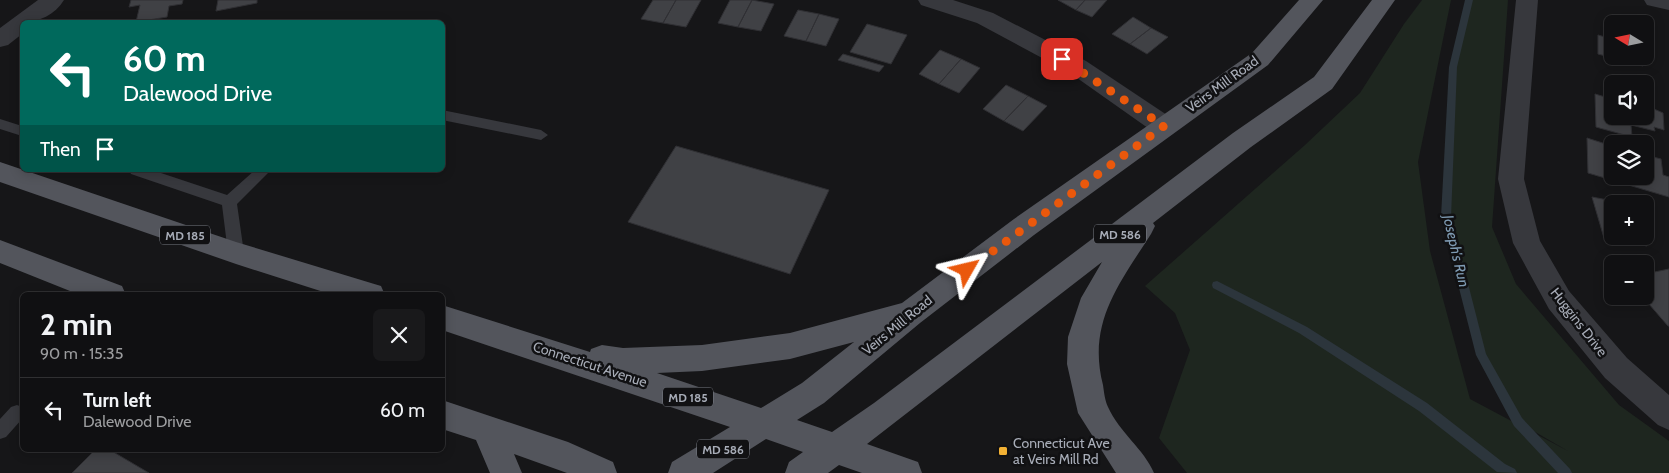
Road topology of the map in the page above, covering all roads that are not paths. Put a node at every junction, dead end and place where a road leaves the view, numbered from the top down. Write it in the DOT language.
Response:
graph roads {
  1 [pos="53,0"];
  2 [pos="928,0"];
  3 [pos="1312,0"];
  4 [pos="1384,0"];
  5 [pos="1527,0"];
  6 [pos="1655,0"];
  7 [pos="1669,3"];
  8 [pos="27,20"];
  9 [pos="20,25"];
  10 [pos="0,39"];
  11 [pos="445,116"];
  12 [pos="0,124"];
  13 [pos="1164,126"];
  14 [pos="20,130"];
  15 [pos="541,135"];
  16 [pos="0,172"];
  17 [pos="142,172"];
  18 [pos="262,172"];
  19 [pos="229,202"];
  20 [pos="1152,208"];
  21 [pos="0,251"];
  22 [pos="236,253"];
  23 [pos="104,292"];
  24 [pos="361,292"];
  25 [pos="910,314"];
  26 [pos="445,318"];
  27 [pos="538,347"];
  28 [pos="17,413"];
  29 [pos="445,415"];
  30 [pos="1669,415"];
  31 [pos="762,424"];
  32 [pos="488,430"];
  33 [pos="0,431"];
  34 [pos="836,448"];
  35 [pos="506,473"];
  36 [pos="602,473"];
  37 [pos="684,473"];
  38 [pos="801,473"];
  39 [pos="906,473"];
  40 [pos="1138,473"];
  1 -- 8 [label="street"];
  2 -- 13 [label="street"];
  3 -- 13 [label="main road, Veirs Mill Road / MD 586"];
  4 -- 20 [label="main road, MD 586"];
  5 -- 30 [label="street, Huggins Drive"];
  6 -- 7 [label="street"];
  9 -- 10 [label="street"];
  11 -- 15 [label="lane"];
  12 -- 14 [label="lane"];
  13 -- 25 [label="main road, Veirs Mill Road / MD 586"];
  16 -- 22 [label="main road, MD 185"];
  17 -- 19 [label="lane"];
  18 -- 19 [label="lane"];
  19 -- 22 [label="lane"];
  20 -- 34 [label="main road, MD 586"];
  20 -- 40 [label="main road"];
  21 -- 23 [label="main road"];
  22 -- 24 [label="main road, MD 185"];
  25 -- 27 [label="main road"];
  25 -- 31 [label="main road, Veirs Mill Road / MD 586"];
  26 -- 27 [label="main road, Connecticut Avenue / MD 185"];
  27 -- 31 [label="main road, Connecticut Avenue / MD 185"];
  28 -- 33 [label="lane"];
  29 -- 32 [label="main road"];
  31 -- 34 [label="main road, Connecticut Avenue / MD 185"];
  31 -- 37 [label="main road, Veirs Mill Road / MD 586"];
  32 -- 35 [label="main road"];
  32 -- 36 [label="main road"];
  34 -- 38 [label="main road, MD 586"];
  34 -- 39 [label="main road, Connecticut Avenue / MD 185"];
}
